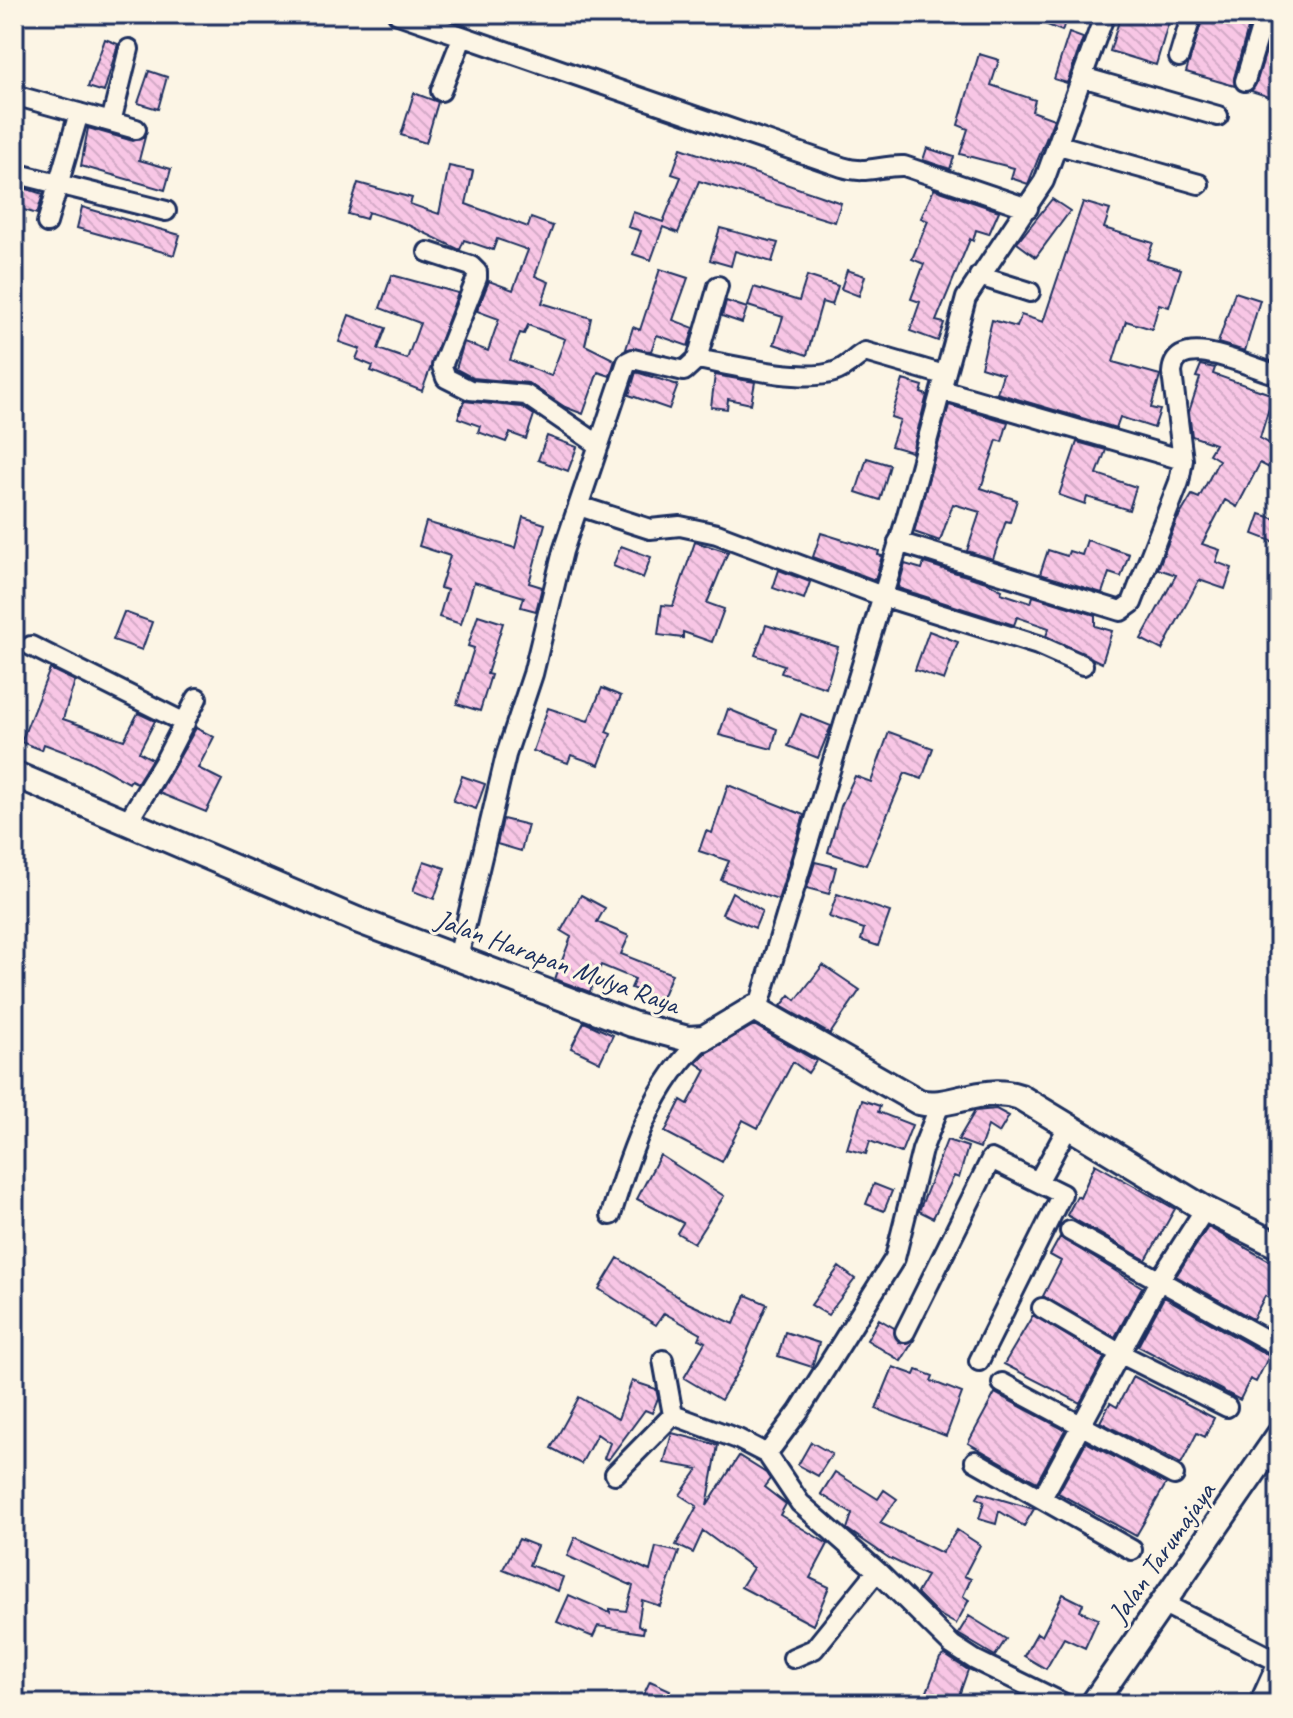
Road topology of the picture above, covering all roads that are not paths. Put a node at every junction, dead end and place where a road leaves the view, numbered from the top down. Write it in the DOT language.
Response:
graph roads {
  1 [pos="398,14"];
  2 [pos="1105,14"];
  3 [pos="1192,14"];
  4 [pos="1265,14"];
  5 [pos="462,38"];
  6 [pos="129,49"];
  7 [pos="1179,57"];
  8 [pos="1082,77"];
  9 [pos="1245,81"];
  10 [pos="441,91"];
  11 [pos="14,95"];
  12 [pos="79,113"];
  13 [pos="1218,116"];
  14 [pos="111,122"];
  15 [pos="136,129"];
  16 [pos="1059,145"];
  17 [pos="14,173"];
  18 [pos="1199,184"];
  19 [pos="59,185"];
  20 [pos="1028,208"];
  21 [pos="166,211"];
  22 [pos="47,223"];
  23 [pos="428,252"];
  24 [pos="979,276"];
  25 [pos="718,286"];
  26 [pos="1030,292"];
  27 [pos="697,359"];
  28 [pos="1279,375"];
  29 [pos="943,382"];
  30 [pos="599,445"];
  31 [pos="1183,460"];
  32 [pos="579,506"];
  33 [pos="898,542"];
  34 [pos="882,596"];
  35 [pos="31,646"];
  36 [pos="1083,665"];
  37 [pos="197,698"];
  38 [pos="185,723"];
  39 [pos="14,774"];
  40 [pos="128,821"];
  41 [pos="458,958"];
  42 [pos="758,1009"];
  43 [pos="704,1038"];
  44 [pos="941,1102"];
  45 [pos="1069,1125"];
  46 [pos="1038,1182"];
  47 [pos="1205,1209"];
  48 [pos="611,1215"];
  49 [pos="1070,1231"];
  50 [pos="1279,1246"];
  51 [pos="1159,1281"];
  52 [pos="1042,1308"];
  53 [pos="905,1332"];
  54 [pos="1279,1347"];
  55 [pos="1121,1354"];
  56 [pos="663,1360"];
  57 [pos="979,1361"];
  58 [pos="1002,1383"];
  59 [pos="1227,1407"];
  60 [pos="673,1415"];
  61 [pos="1082,1426"];
  62 [pos="1279,1435"];
  63 [pos="767,1454"];
  64 [pos="975,1461"];
  65 [pos="615,1474"];
  66 [pos="1174,1475"];
  67 [pos="1042,1498"];
  68 [pos="1132,1550"];
  69 [pos="877,1571"];
  70 [pos="1162,1603"];
  71 [pos="793,1658"];
  72 [pos="1279,1662"];
  73 [pos="1065,1704"];
  74 [pos="1093,1704"];
  75 [pos="1259,1704"];
  1 -- 5 [label="street"];
  2 -- 8 [label="street"];
  3 -- 7 [label="street"];
  4 -- 9 [label="street"];
  5 -- 10 [label="street"];
  5 -- 20 [label="street"];
  6 -- 14 [label="street"];
  8 -- 13 [label="street"];
  8 -- 16 [label="street"];
  11 -- 12 [label="street"];
  12 -- 14 [label="street"];
  12 -- 19 [label="street"];
  14 -- 15 [label="street"];
  16 -- 18 [label="street"];
  16 -- 20 [label="street"];
  17 -- 19 [label="street"];
  19 -- 21 [label="street"];
  19 -- 22 [label="street"];
  20 -- 24 [label="street"];
  23 -- 30 [label="street"];
  24 -- 26 [label="street"];
  24 -- 29 [label="street"];
  25 -- 27 [label="street"];
  27 -- 29 [label="street"];
  27 -- 30 [label="street"];
  28 -- 31 [label="street"];
  29 -- 31 [label="street"];
  29 -- 33 [label="street"];
  30 -- 32 [label="street"];
  31 -- 33 [label="street"];
  32 -- 34 [label="street"];
  32 -- 41 [label="street"];
  33 -- 34 [label="street"];
  34 -- 36 [label="street"];
  34 -- 42 [label="street"];
  35 -- 38 [label="street"];
  37 -- 38 [label="street"];
  38 -- 40 [label="street"];
  39 -- 40 [label="street, Jalan Harapan Mulya Raya"];
  40 -- 41 [label="street, Jalan Harapan Mulya Raya"];
  41 -- 43 [label="street, Jalan Harapan Mulya Raya"];
  42 -- 43 [label="street, Jalan Harapan Mulya Raya"];
  42 -- 44 [label="street"];
  43 -- 48 [label="street"];
  44 -- 45 [label="street"];
  44 -- 63 [label="street"];
  45 -- 46 [label="street"];
  45 -- 47 [label="street"];
  46 -- 53 [label="street"];
  46 -- 57 [label="street"];
  47 -- 50 [label="street"];
  47 -- 51 [label="street"];
  49 -- 51 [label="street"];
  51 -- 54 [label="street"];
  51 -- 55 [label="street"];
  52 -- 55 [label="street"];
  55 -- 59 [label="street"];
  55 -- 61 [label="street"];
  56 -- 60 [label="street"];
  58 -- 61 [label="street"];
  60 -- 63 [label="street"];
  60 -- 65 [label="street"];
  61 -- 66 [label="street"];
  61 -- 67 [label="street"];
  62 -- 70 [label="street, Jalan Tarumajaya"];
  63 -- 69 [label="street"];
  64 -- 67 [label="street"];
  67 -- 68 [label="street"];
  69 -- 71 [label="street"];
  69 -- 73 [label="street"];
  70 -- 72 [label="street"];
  70 -- 74 [label="street, Jalan Tarumajaya"];
  72 -- 75 [label="street"];
}
